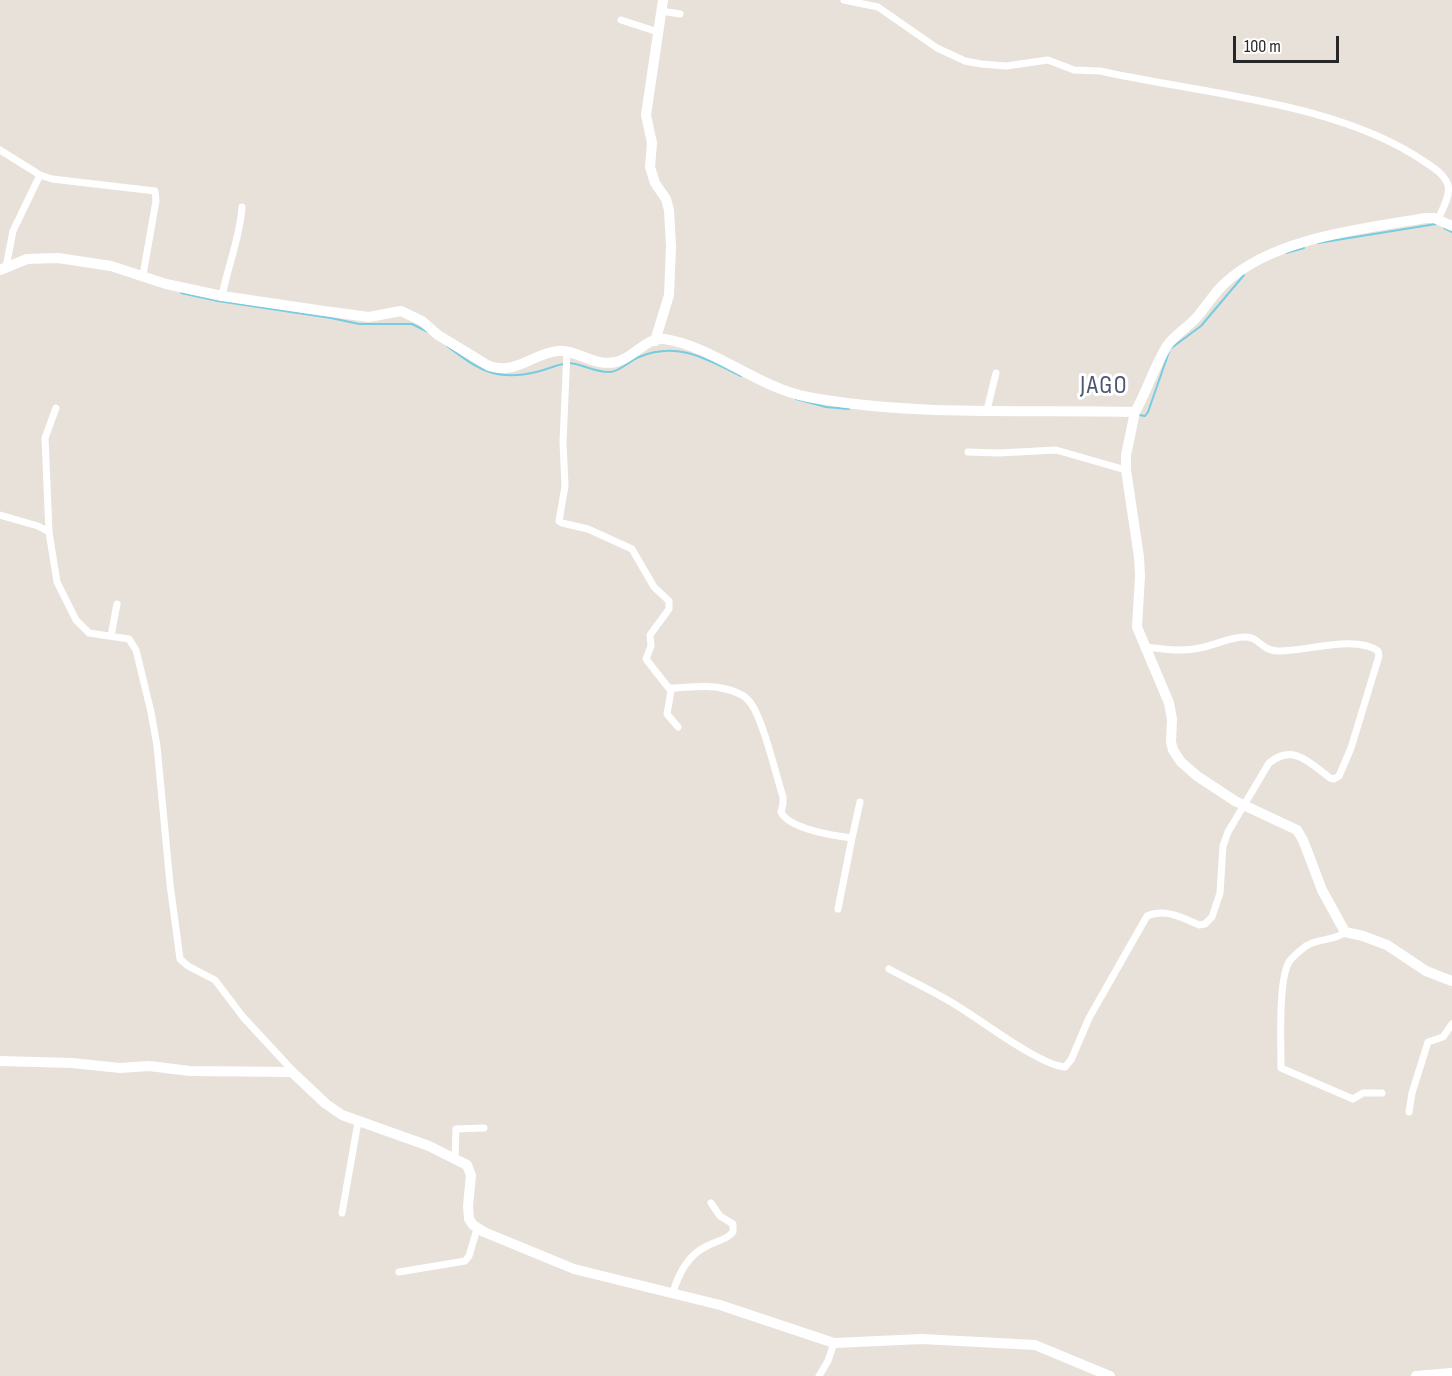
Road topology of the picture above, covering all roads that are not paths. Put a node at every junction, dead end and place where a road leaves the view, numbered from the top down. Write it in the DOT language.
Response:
graph roads {
  1 [pos="844,0"];
  2 [pos="662,6"];
  3 [pos="680,14"];
  4 [pos="621,20"];
  5 [pos="658,32"];
  6 [pos="0,150"];
  7 [pos="40,175"];
  8 [pos="1452,177"];
  9 [pos="1448,186"];
  10 [pos="243,207"];
  11 [pos="1438,219"];
  12 [pos="1452,226"];
  13 [pos="3,269"];
  14 [pos="143,275"];
  15 [pos="222,296"];
  16 [pos="655,341"];
  17 [pos="567,354"];
  18 [pos="996,373"];
  19 [pos="56,408"];
  20 [pos="987,410"];
  21 [pos="1134,414"];
  22 [pos="968,452"];
  23 [pos="1126,471"];
  24 [pos="0,514"];
  25 [pos="49,532"];
  26 [pos="117,604"];
  27 [pos="111,636"];
  28 [pos="1145,647"];
  29 [pos="670,688"];
  30 [pos="678,727"];
  31 [pos="860,802"];
  32 [pos="1245,805"];
  33 [pos="852,838"];
  34 [pos="838,909"];
  35 [pos="1345,932"];
  36 [pos="889,969"];
  37 [pos="1452,981"];
  38 [pos="1452,1024"];
  39 [pos="0,1061"];
  40 [pos="295,1073"];
  41 [pos="1382,1093"];
  42 [pos="1409,1112"];
  43 [pos="358,1122"];
  44 [pos="484,1128"];
  45 [pos="455,1159"];
  46 [pos="711,1203"];
  47 [pos="342,1213"];
  48 [pos="477,1229"];
  49 [pos="399,1272"];
  50 [pos="673,1292"];
  51 [pos="834,1343"];
  52 [pos="1452,1373"];
  53 [pos="819,1376"];
  54 [pos="1110,1376"];
  55 [pos="1416,1376"];
  1 -- 9 [label="street"];
  2 -- 3 [label="street"];
  2 -- 5 [label="street"];
  4 -- 5 [label="street"];
  5 -- 16 [label="street"];
  6 -- 7 [label="street"];
  7 -- 13 [label="street"];
  7 -- 14 [label="street"];
  8 -- 9 [label="street"];
  9 -- 11 [label="street"];
  10 -- 15 [label="street"];
  11 -- 12 [label="street"];
  11 -- 21 [label="street"];
  13 -- 14 [label="street"];
  14 -- 15 [label="street"];
  15 -- 17 [label="street"];
  16 -- 17 [label="street"];
  16 -- 20 [label="street"];
  17 -- 29 [label="street"];
  18 -- 20 [label="street"];
  19 -- 25 [label="street"];
  20 -- 21 [label="street"];
  21 -- 23 [label="street"];
  22 -- 23 [label="street"];
  23 -- 28 [label="street"];
  24 -- 25 [label="street"];
  25 -- 27 [label="street"];
  26 -- 27 [label="street"];
  27 -- 40 [label="street"];
  28 -- 32 [label="street"];
  28 -- 32 [label="street"];
  29 -- 30 [label="street"];
  29 -- 33 [label="street"];
  31 -- 33 [label="street"];
  32 -- 35 [label="street"];
  32 -- 36 [label="street"];
  33 -- 34 [label="street"];
  35 -- 37 [label="street"];
  35 -- 41 [label="street"];
  38 -- 42 [label="street"];
  39 -- 40 [label="street"];
  40 -- 43 [label="street"];
  43 -- 45 [label="street"];
  43 -- 47 [label="street"];
  44 -- 45 [label="street"];
  45 -- 48 [label="street"];
  46 -- 50 [label="street"];
  48 -- 49 [label="street"];
  48 -- 50 [label="street"];
  50 -- 51 [label="street"];
  51 -- 53 [label="street"];
  51 -- 54 [label="street"];
  52 -- 55 [label="street"];
}
